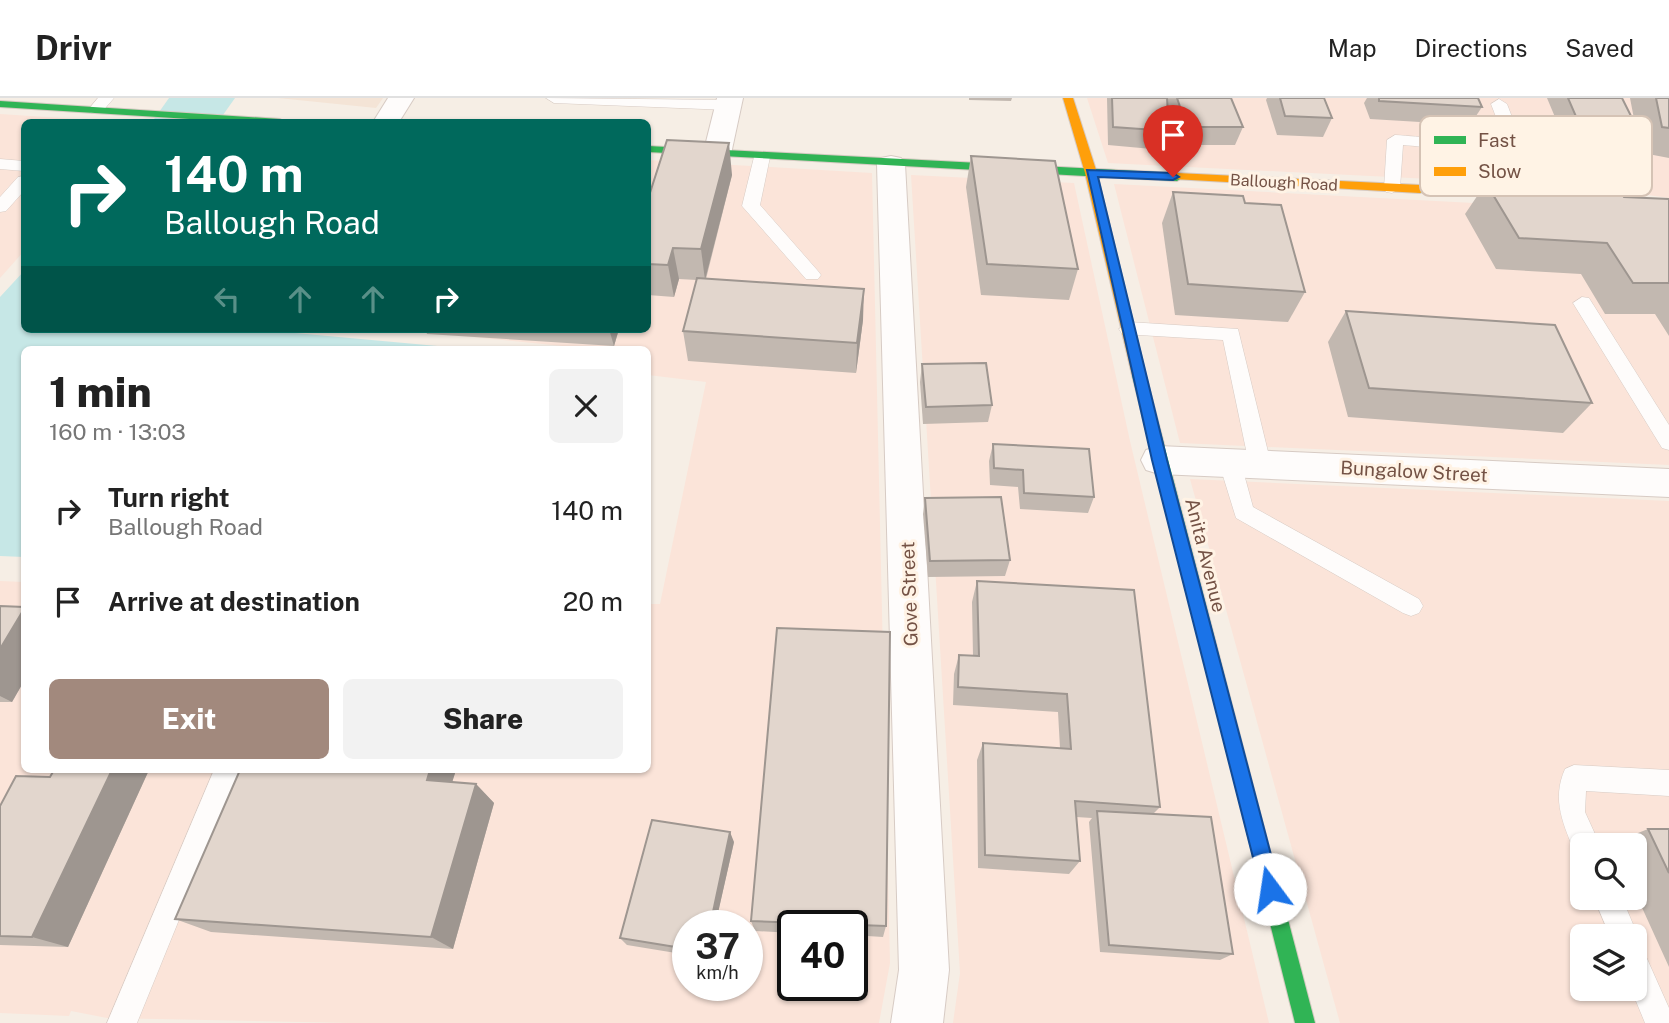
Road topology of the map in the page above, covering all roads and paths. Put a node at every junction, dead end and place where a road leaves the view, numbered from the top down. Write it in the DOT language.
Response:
graph roads {
  1 [pos="401,98"];
  2 [pos="554,98"];
  3 [pos="1068,98"];
  4 [pos="663,100"];
  5 [pos="730,102"];
  6 [pos="0,104"];
  7 [pos="101,104"];
  8 [pos="1499,104"];
  9 [pos="1505,116"];
  10 [pos="231,119"];
  11 [pos="388,119"];
  12 [pos="1420,142"];
  13 [pos="651,149"];
  14 [pos="717,154"];
  15 [pos="762,156"];
  16 [pos="0,164"];
  17 [pos="891,164"];
  18 [pos="21,166"];
  19 [pos="1091,173"];
  20 [pos="21,184"];
  21 [pos="1392,188"];
  22 [pos="1420,189"];
  23 [pos="0,207"];
  24 [pos="812,275"];
  25 [pos="1582,303"];
  26 [pos="1129,330"];
  27 [pos="1669,442"];
  28 [pos="1159,460"];
  29 [pos="1245,463"];
  30 [pos="1669,483"];
  31 [pos="1410,606"];
  32 [pos="226,773"];
  33 [pos="1669,783"];
  34 [pos="1581,833"];
  35 [pos="1647,992"];
  36 [pos="122,1023"];
  37 [pos="916,1023"];
  38 [pos="1305,1023"];
  39 [pos="1660,1023"];
  1 -- 11 [label="street"];
  2 -- 4 [label="lane"];
  3 -- 19 [label="street, Anita Avenue"];
  4 -- 5 [label="lane"];
  5 -- 14 [label="street"];
  6 -- 7 [label="street"];
  7 -- 10 [label="street"];
  8 -- 9 [label="lane"];
  12 -- 21 [label="lane"];
  13 -- 14 [label="street, Ballough Road"];
  14 -- 15 [label="street, Ballough Road"];
  15 -- 17 [label="street, Ballough Road"];
  15 -- 24 [label="lane"];
  16 -- 18 [label="lane"];
  17 -- 19 [label="street, Ballough Road"];
  17 -- 37 [label="street, Gove Street"];
  19 -- 21 [label="street, Ballough Road"];
  19 -- 26 [label="street, Anita Avenue"];
  20 -- 23 [label="lane"];
  21 -- 22 [label="street, Ballough Road"];
  25 -- 27 [label="lane"];
  26 -- 28 [label="street, Anita Avenue"];
  26 -- 29 [label="lane"];
  28 -- 29 [label="street, Bungalow Street"];
  28 -- 38 [label="street, Anita Avenue"];
  29 -- 30 [label="street, Bungalow Street"];
  29 -- 31 [label="lane"];
  32 -- 36 [label="lane"];
  33 -- 34 [label="lane"];
  35 -- 39 [label="lane"];
}
